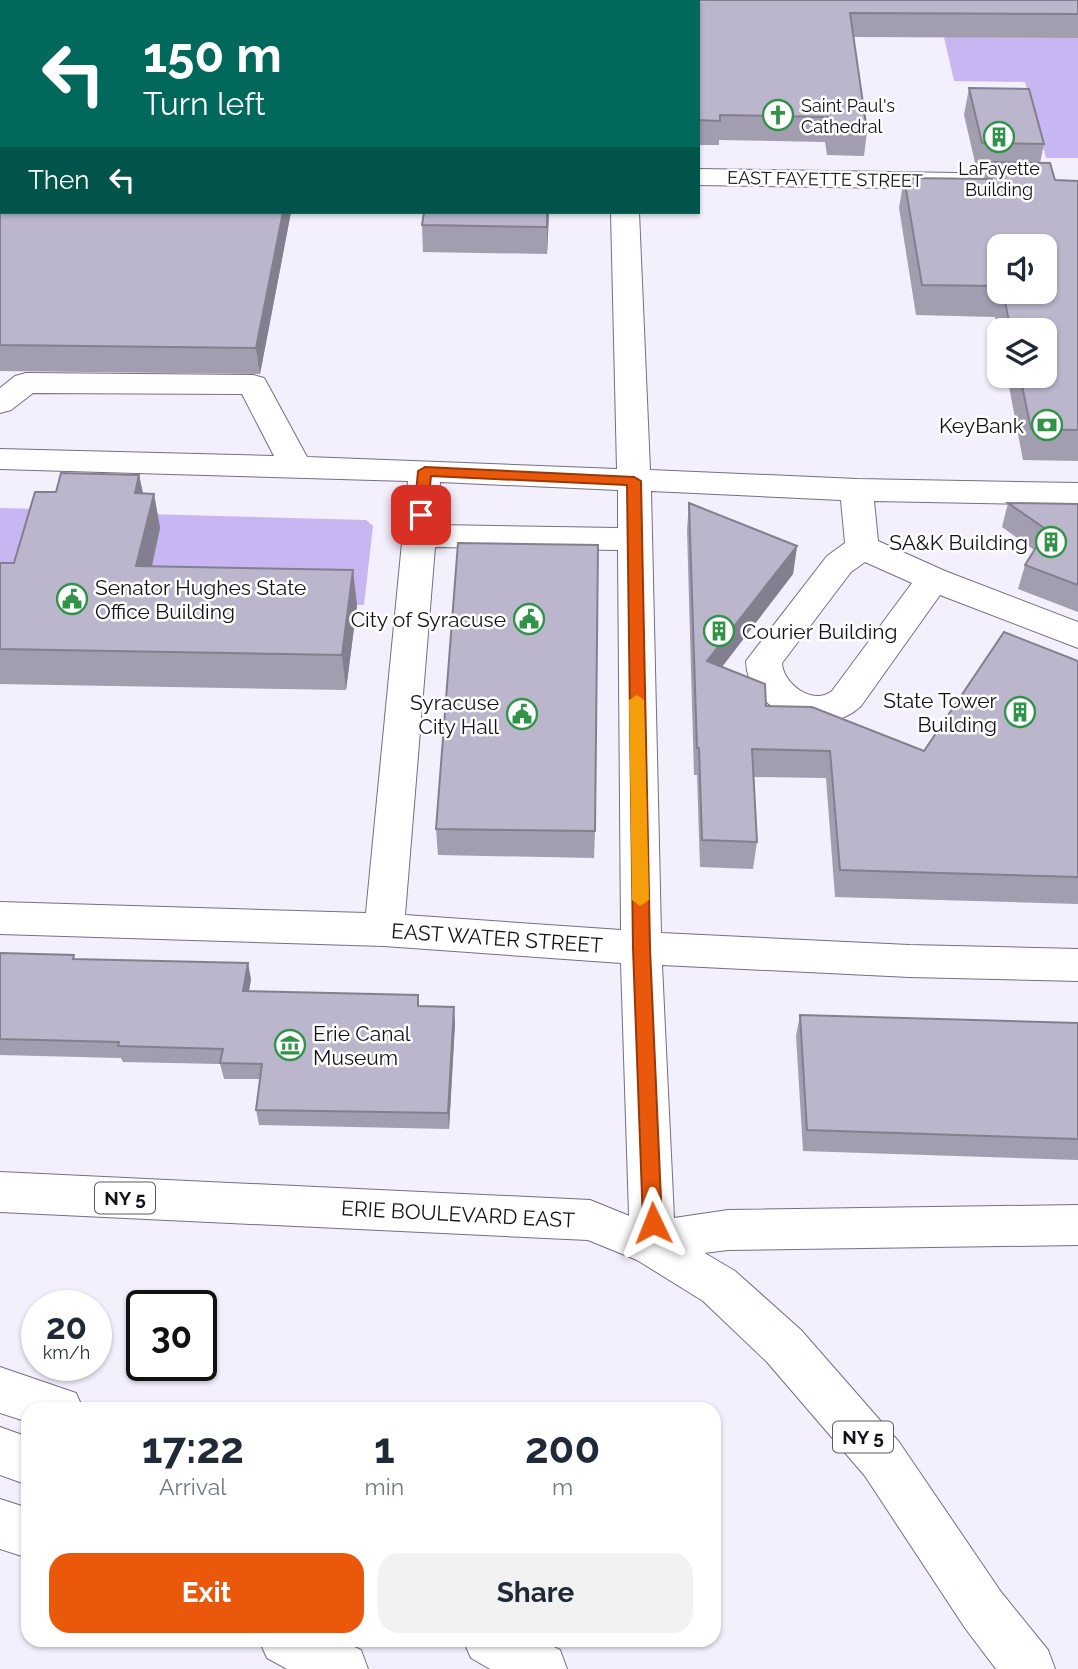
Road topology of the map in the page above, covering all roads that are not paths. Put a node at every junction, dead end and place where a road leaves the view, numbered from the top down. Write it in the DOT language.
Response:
graph roads {
  1 [pos="700,177"];
  2 [pos="984,181"];
  3 [pos="625,214"];
  4 [pos="0,403"];
  5 [pos="0,459"];
  6 [pos="296,467"];
  7 [pos="425,471"];
  8 [pos="634,481"];
  9 [pos="857,490"];
  10 [pos="1078,494"];
  11 [pos="419,536"];
  12 [pos="634,539"];
  13 [pos="862,547"];
  14 [pos="933,579"];
  15 [pos="1078,636"];
  16 [pos="0,918"];
  17 [pos="384,930"];
  18 [pos="641,948"];
  19 [pos="1078,965"];
  20 [pos="0,1192"];
  21 [pos="1078,1225"];
  22 [pos="653,1246"];
  23 [pos="0,1390"];
  24 [pos="37,1402"];
  25 [pos="0,1451"];
  26 [pos="21,1458"];
  27 [pos="0,1524"];
  28 [pos="21,1531"];
  29 [pos="299,1647"];
  30 [pos="502,1647"];
  31 [pos="342,1669"];
  32 [pos="541,1669"];
  33 [pos="1029,1669"];
  1 -- 2 [label="main road, EAST FAYETTE STREET"];
  3 -- 8 [label="main road"];
  4 -- 6 [label="main road"];
  5 -- 6 [label="main road"];
  6 -- 7 [label="main road"];
  7 -- 8 [label="main road"];
  7 -- 11 [label="main road"];
  8 -- 9 [label="main road"];
  8 -- 12 [label="main road"];
  9 -- 10 [label="main road"];
  9 -- 13 [label="main road"];
  11 -- 12 [label="main road"];
  11 -- 17 [label="main road"];
  12 -- 18 [label="main road"];
  13 -- 14 [label="main road"];
  13 -- 14 [label="main road"];
  14 -- 15 [label="main road"];
  16 -- 17 [label="main road, EAST WATER STREET"];
  17 -- 18 [label="main road, EAST WATER STREET"];
  18 -- 19 [label="main road, EAST WATER STREET"];
  18 -- 22 [label="main road"];
  20 -- 22 [label="main road, ERIE BOULEVARD EAST / NY 5"];
  21 -- 22 [label="main road"];
  22 -- 33 [label="main road, NY 5"];
  23 -- 24 [label="main road"];
  25 -- 26 [label="main road"];
  27 -- 28 [label="main road"];
  29 -- 31 [label="main road"];
  30 -- 32 [label="main road"];
}
